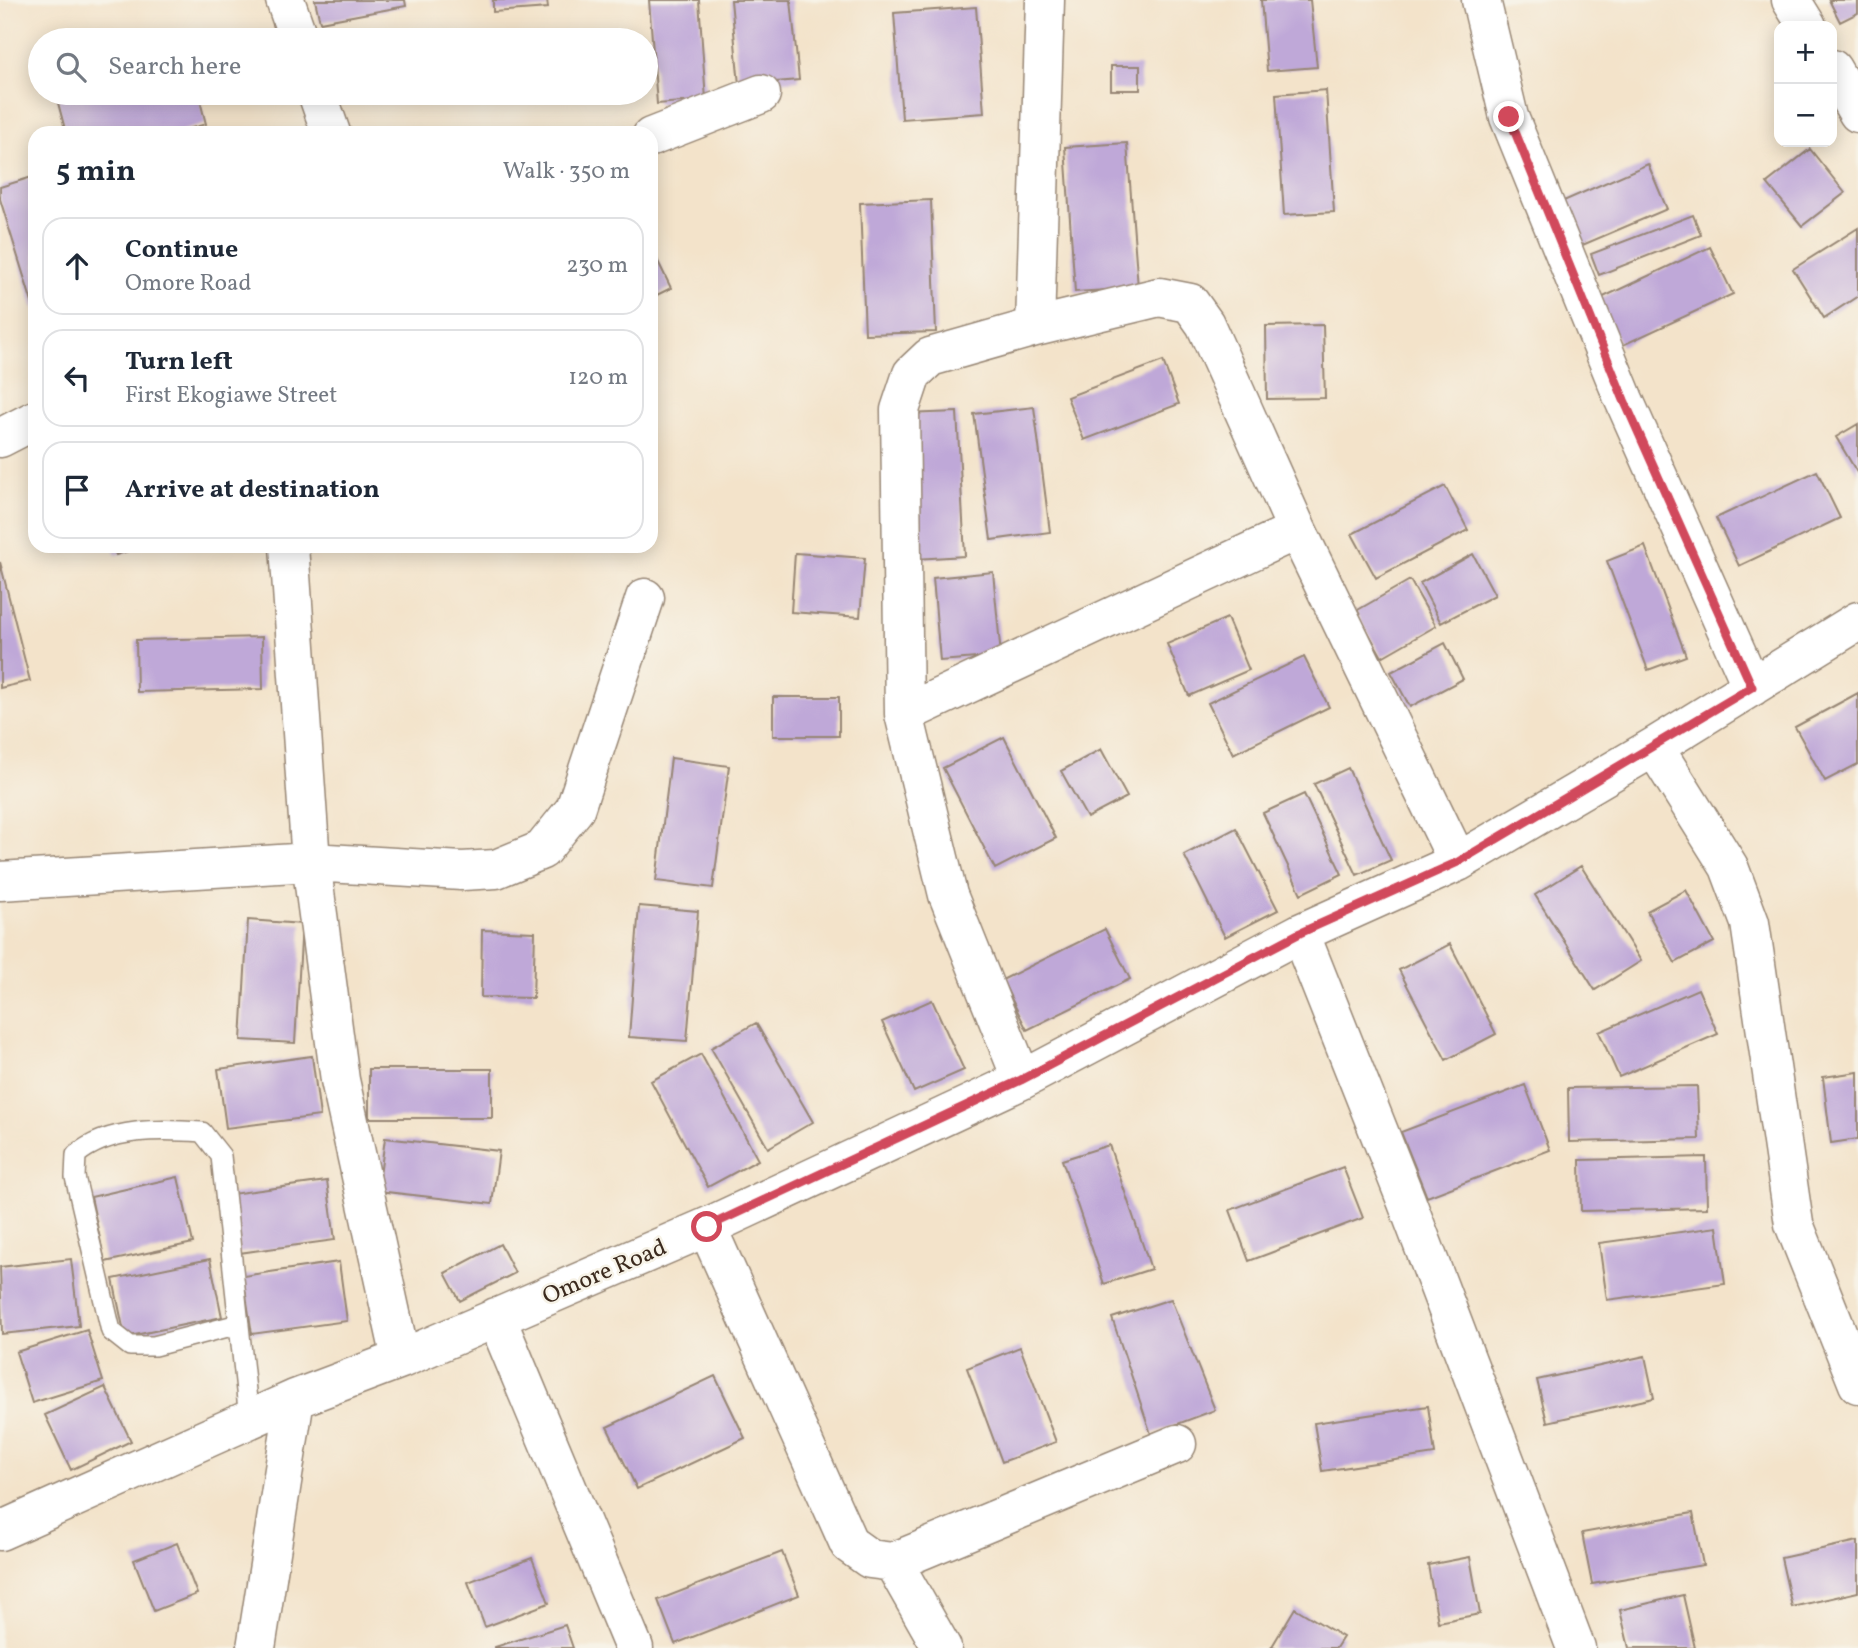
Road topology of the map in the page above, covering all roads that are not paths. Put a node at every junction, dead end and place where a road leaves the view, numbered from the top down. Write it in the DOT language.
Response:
graph roads {
  1 [pos="285,0"];
  2 [pos="1045,0"];
  3 [pos="1481,0"];
  4 [pos="1791,0"];
  5 [pos="1804,21"];
  6 [pos="295,28"];
  7 [pos="1837,77"];
  8 [pos="761,94"];
  9 [pos="321,105"];
  10 [pos="1858,113"];
  11 [pos="329,126"];
  12 [pos="658,134"];
  13 [pos="1035,327"];
  14 [pos="28,424"];
  15 [pos="0,438"];
  16 [pos="1297,530"];
  17 [pos="289,553"];
  18 [pos="645,598"];
  19 [pos="1858,621"];
  20 [pos="1752,687"];
  21 [pos="904,714"];
  22 [pos="1654,747"];
  23 [pos="311,862"];
  24 [pos="1458,862"];
  25 [pos="0,881"];
  26 [pos="1300,933"];
  27 [pos="1021,1080"];
  28 [pos="707,1227"];
  29 [pos="496,1317"];
  30 [pos="239,1324"];
  31 [pos="401,1359"];
  32 [pos="1858,1384"];
  33 [pos="295,1399"];
  34 [pos="249,1419"];
  35 [pos="1177,1444"];
  36 [pos="0,1531"];
  37 [pos="894,1562"];
  38 [pos="256,1648"];
  39 [pos="634,1648"];
  40 [pos="942,1648"];
  41 [pos="1576,1648"];
  1 -- 6 [label="street"];
  2 -- 13 [label="street"];
  3 -- 20 [label="street"];
  4 -- 5 [label="street"];
  7 -- 10 [label="street"];
  8 -- 12 [label="street"];
  9 -- 11 [label="street"];
  13 -- 16 [label="street"];
  13 -- 21 [label="street"];
  14 -- 15 [label="street"];
  16 -- 21 [label="street"];
  16 -- 24 [label="street"];
  17 -- 23 [label="street"];
  18 -- 23 [label="street"];
  19 -- 20 [label="street, Omore Road"];
  20 -- 22 [label="street, Omore Road"];
  21 -- 27 [label="street"];
  22 -- 24 [label="street, Omore Road"];
  22 -- 32 [label="street"];
  23 -- 25 [label="street"];
  23 -- 31 [label="street"];
  24 -- 26 [label="street, Omore Road"];
  26 -- 27 [label="street, Omore Road"];
  26 -- 41 [label="street"];
  27 -- 28 [label="street, Omore Road"];
  28 -- 29 [label="street, Omore Road"];
  28 -- 37 [label="street"];
  29 -- 31 [label="street, Omore Road"];
  29 -- 39 [label="street"];
  30 -- 30 [label="lane"];
  30 -- 34 [label="lane"];
  31 -- 33 [label="street, Omore Road"];
  33 -- 34 [label="street, Omore Road"];
  33 -- 38 [label="street"];
  34 -- 36 [label="street, Omore Road"];
  35 -- 37 [label="street"];
  37 -- 40 [label="street"];
}
